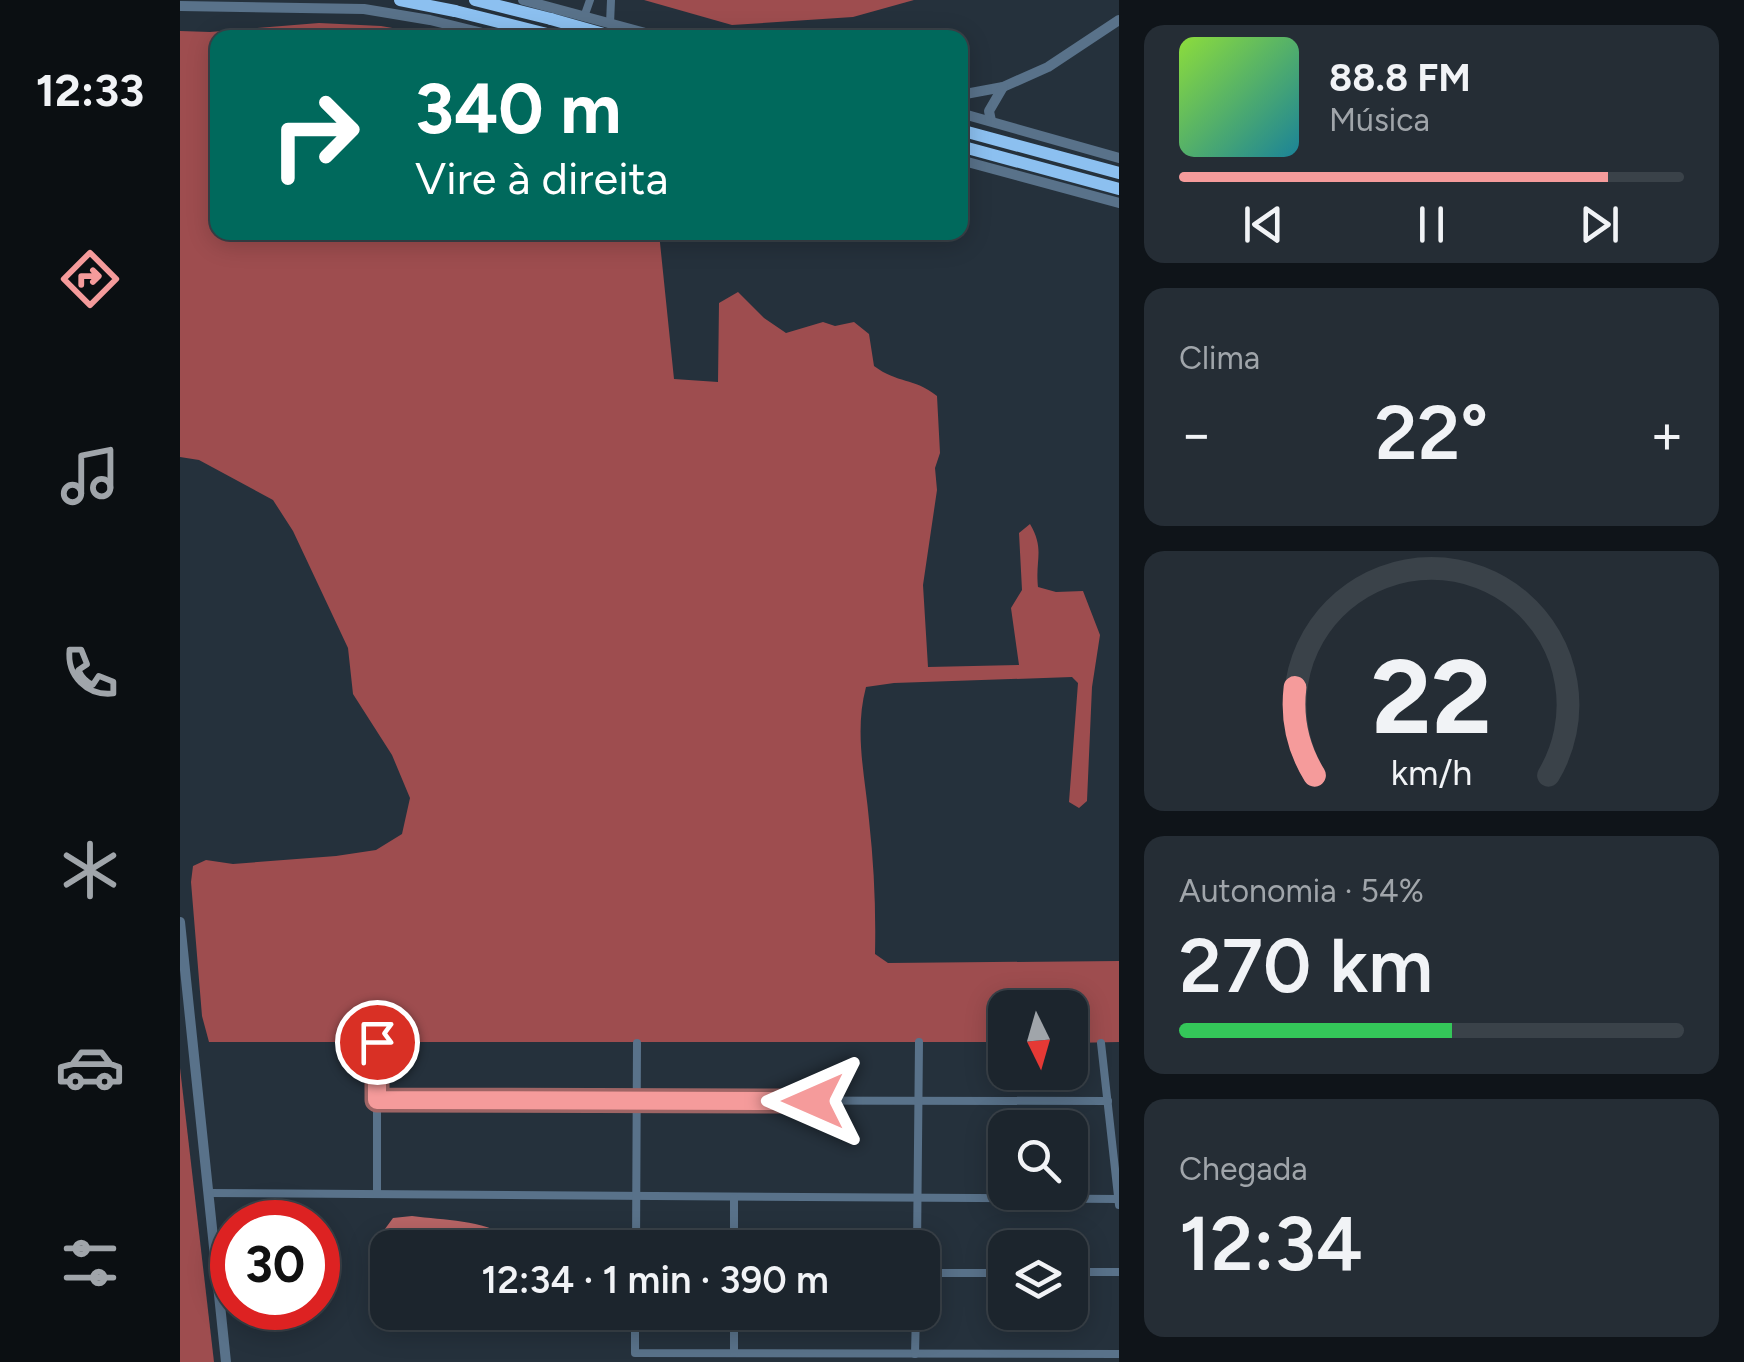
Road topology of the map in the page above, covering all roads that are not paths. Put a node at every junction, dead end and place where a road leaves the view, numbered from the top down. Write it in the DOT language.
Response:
graph roads {
  1 [pos="400,0"];
  2 [pos="475,0"];
  3 [pos="522,0"];
  4 [pos="590,0"];
  5 [pos="611,0"];
  6 [pos="535,3"];
  7 [pos="180,6"];
  8 [pos="584,17"];
  9 [pos="1119,20"];
  10 [pos="610,24"];
  11 [pos="468,28"];
  12 [pos="475,30"];
  13 [pos="527,30"];
  14 [pos="529,30"];
  15 [pos="588,30"];
  16 [pos="633,30"];
  17 [pos="1003,86"];
  18 [pos="968,94"];
  19 [pos="968,115"];
  20 [pos="990,121"];
  21 [pos="968,132"];
  22 [pos="968,148"];
  23 [pos="994,155"];
  24 [pos="968,157"];
  25 [pos="1119,158"];
  26 [pos="968,159"];
  27 [pos="1119,173"];
  28 [pos="1119,189"];
  29 [pos="1119,203"];
  30 [pos="180,922"];
  31 [pos="377,1042"];
  32 [pos="919,1042"];
  33 [pos="1101,1043"];
  34 [pos="637,1044"];
  35 [pos="377,1100"];
  36 [pos="637,1101"];
  37 [pos="918,1101"];
  38 [pos="1108,1101"];
  39 [pos="209,1192"];
  40 [pos="377,1194"];
  41 [pos="636,1197"];
  42 [pos="734,1198"];
  43 [pos="917,1200"];
  44 [pos="1119,1202"];
  45 [pos="636,1230"];
  46 [pos="734,1230"];
  47 [pos="917,1230"];
  48 [pos="1088,1272"];
  49 [pos="1119,1272"];
  50 [pos="988,1273"];
  51 [pos="940,1274"];
  52 [pos="635,1330"];
  53 [pos="734,1330"];
  54 [pos="916,1330"];
  55 [pos="734,1353"];
  56 [pos="916,1354"];
  57 [pos="1119,1354"];
  58 [pos="226,1362"];
  1 -- 14 [label="highway, bridge"];
  2 -- 11 [label="street"];
  2 -- 15 [label="highway, bridge"];
  3 -- 6 [label="street"];
  4 -- 8 [label="street"];
  5 -- 10 [label="street"];
  6 -- 8 [label="street"];
  6 -- 13 [label="street"];
  7 -- 11 [label="street"];
  8 -- 10 [label="street"];
  9 -- 17 [label="street"];
  10 -- 16 [label="street"];
  11 -- 12 [label="street"];
  17 -- 18 [label="street"];
  17 -- 20 [label="street"];
  19 -- 20 [label="street"];
  20 -- 25 [label="street"];
  21 -- 27 [label="highway"];
  22 -- 23 [label="highway"];
  23 -- 24 [label="highway"];
  23 -- 28 [label="highway"];
  26 -- 29 [label="street"];
  30 -- 39 [label="street"];
  31 -- 35 [label="street"];
  32 -- 37 [label="street"];
  33 -- 38 [label="street"];
  34 -- 36 [label="street"];
  35 -- 36 [label="street"];
  35 -- 40 [label="street"];
  36 -- 37 [label="street"];
  36 -- 41 [label="street"];
  37 -- 38 [label="street"];
  37 -- 43 [label="street"];
  38 -- 44 [label="street"];
  39 -- 40 [label="street"];
  39 -- 58 [label="street"];
  40 -- 41 [label="street"];
  41 -- 42 [label="street"];
  41 -- 45 [label="street"];
  42 -- 43 [label="street"];
  42 -- 46 [label="street"];
  43 -- 44 [label="street"];
  43 -- 47 [label="street"];
  48 -- 49 [label="street"];
  50 -- 51 [label="street"];
  52 -- 55 [label="street"];
  53 -- 55 [label="street"];
  54 -- 56 [label="street"];
  55 -- 56 [label="street"];
  56 -- 57 [label="street"];
}
